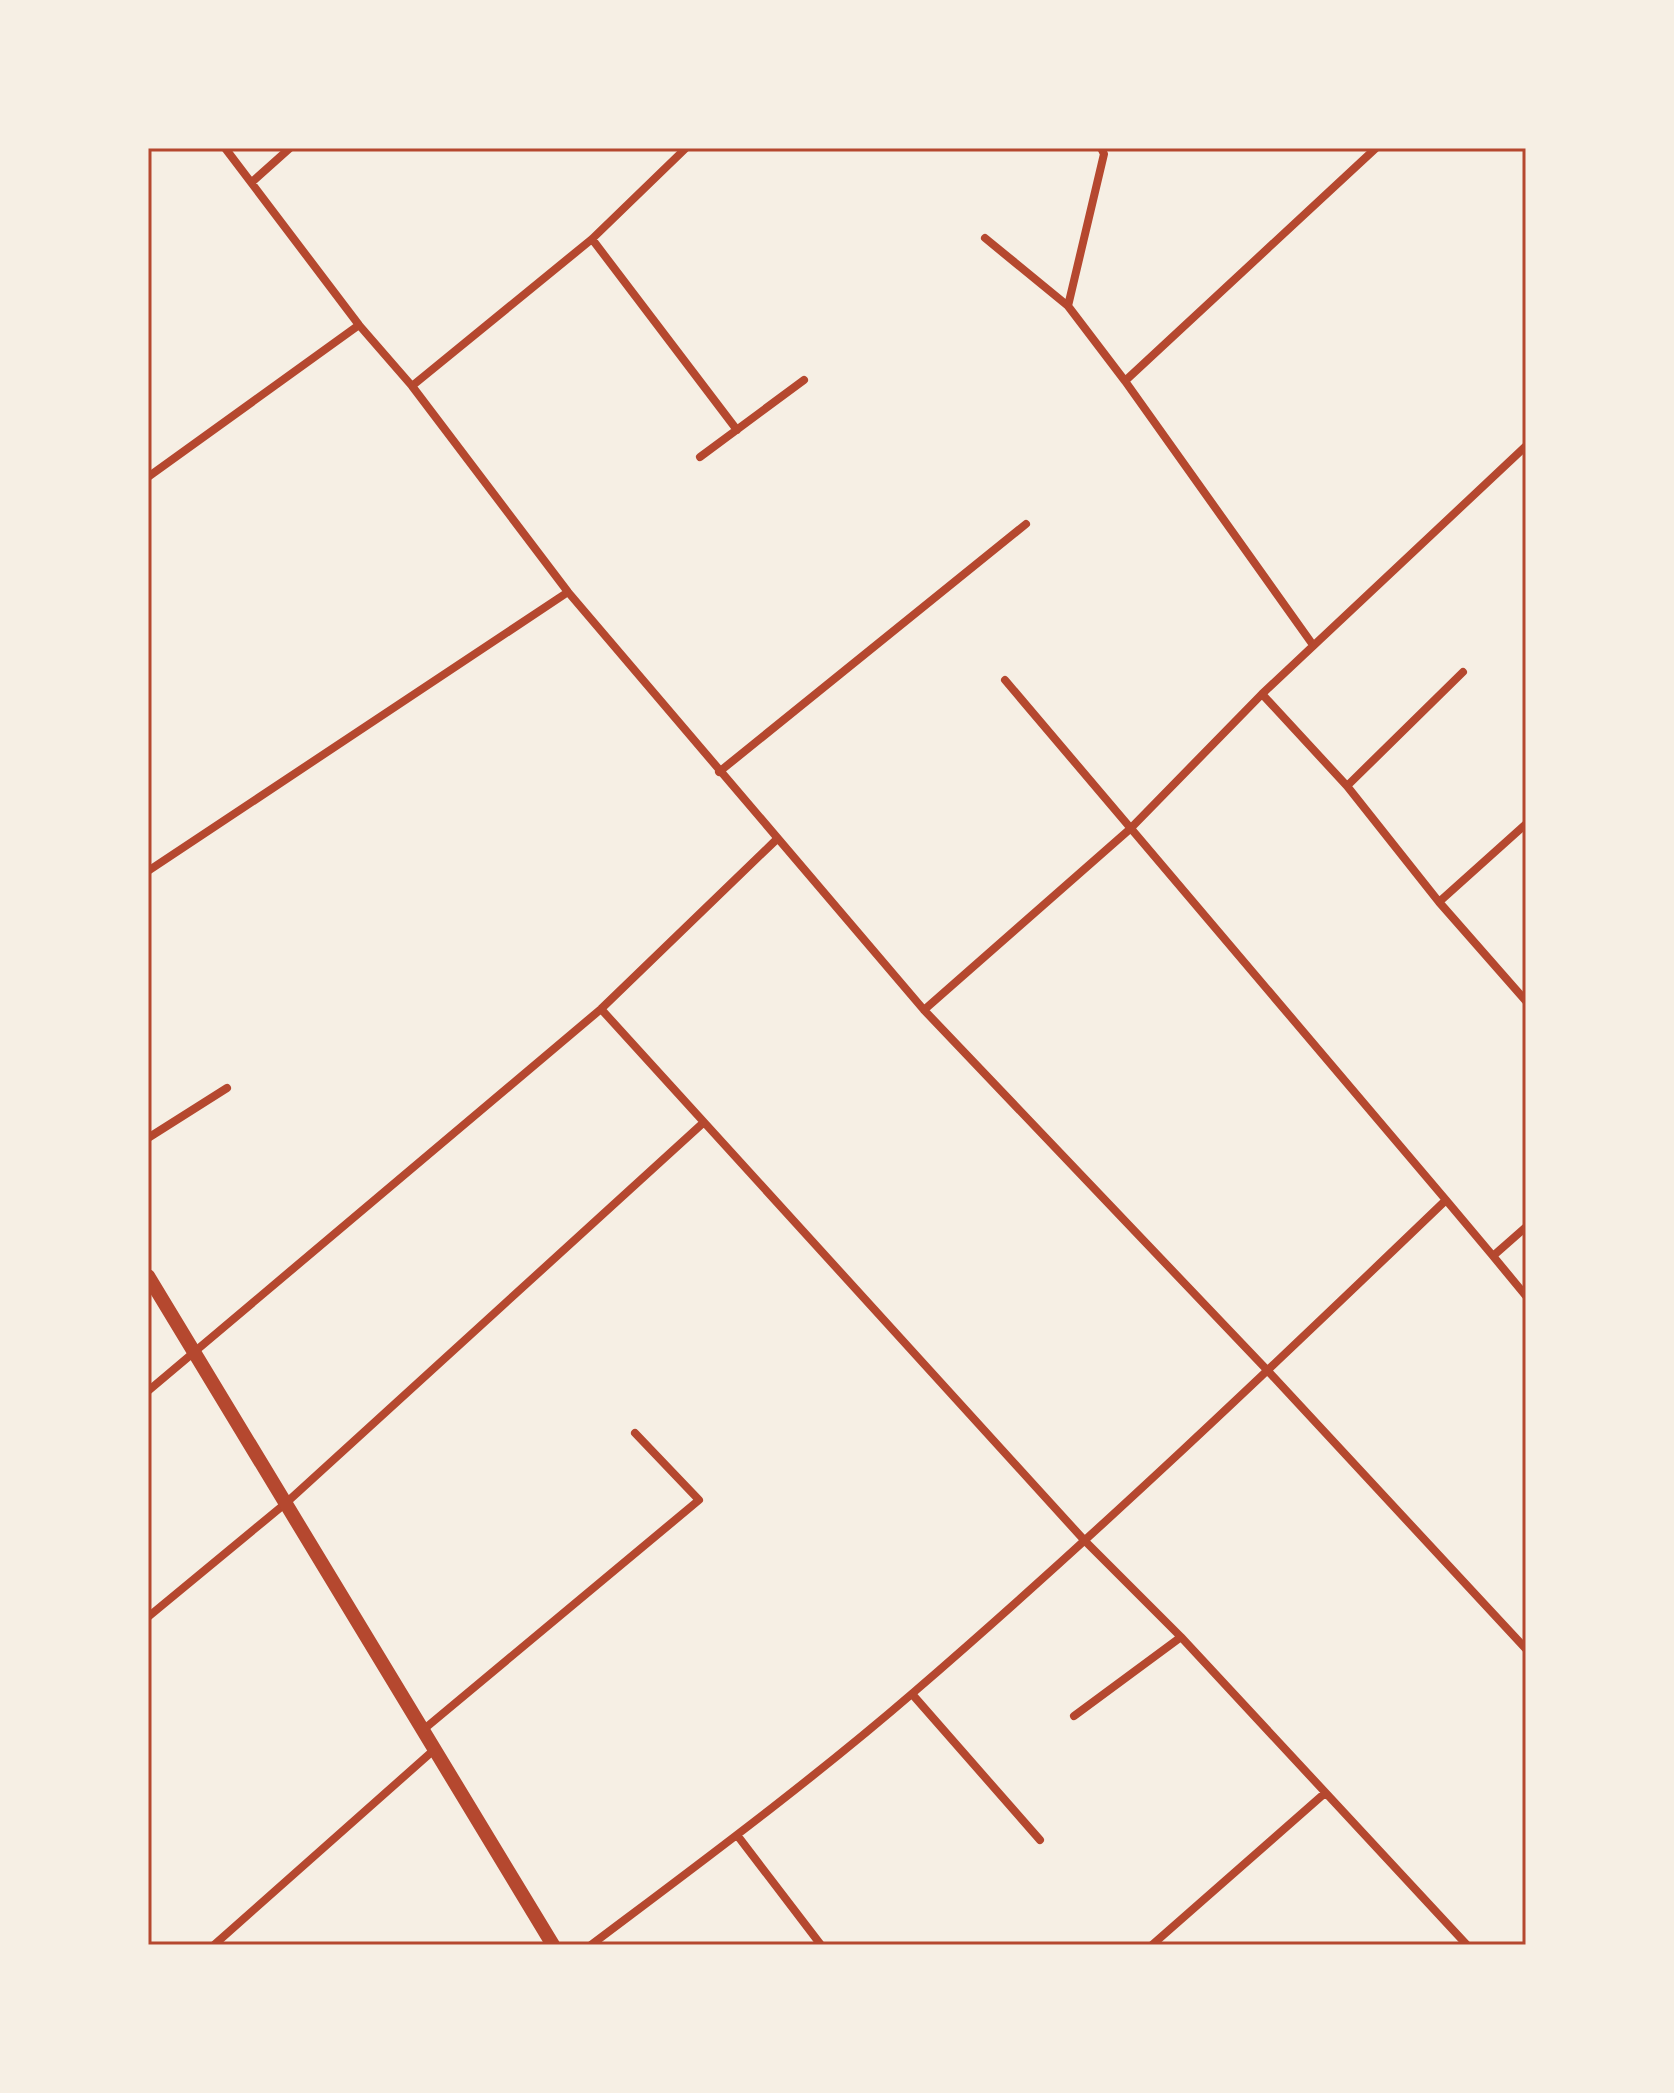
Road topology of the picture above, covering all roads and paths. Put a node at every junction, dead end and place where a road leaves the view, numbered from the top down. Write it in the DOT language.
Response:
graph roads {
  1 [pos="225,148"];
  2 [pos="290,148"];
  3 [pos="686,148"];
  4 [pos="1376,148"];
  5 [pos="1105,150"];
  6 [pos="252,182"];
  7 [pos="985,238"];
  8 [pos="592,239"];
  9 [pos="1068,306"];
  10 [pos="359,325"];
  11 [pos="804,380"];
  12 [pos="1125,381"];
  13 [pos="412,386"];
  14 [pos="737,430"];
  15 [pos="1526,446"];
  16 [pos="700,457"];
  17 [pos="148,477"];
  18 [pos="1026,524"];
  19 [pos="568,592"];
  20 [pos="1313,645"];
  21 [pos="1463,672"];
  22 [pos="1005,680"];
  23 [pos="1262,694"];
  24 [pos="719,772"];
  25 [pos="1347,786"];
  26 [pos="1526,824"];
  27 [pos="1130,829"];
  28 [pos="777,839"];
  29 [pos="148,871"];
  30 [pos="1439,902"];
  31 [pos="1526,1001"];
  32 [pos="601,1009"];
  33 [pos="924,1010"];
  34 [pos="227,1088"];
  35 [pos="703,1123"];
  36 [pos="148,1138"];
  37 [pos="1446,1200"];
  38 [pos="1526,1227"];
  39 [pos="1493,1256"];
  40 [pos="148,1276"];
  41 [pos="1526,1296"];
  42 [pos="194,1352"];
  43 [pos="1268,1371"];
  44 [pos="148,1391"];
  45 [pos="635,1433"];
  46 [pos="286,1503"];
  47 [pos="1085,1541"];
  48 [pos="148,1617"];
  49 [pos="1181,1637"];
  50 [pos="1526,1649"];
  51 [pos="912,1694"];
  52 [pos="1074,1716"];
  53 [pos="423,1730"];
  54 [pos="435,1749"];
  55 [pos="1325,1793"];
  56 [pos="737,1835"];
  57 [pos="1040,1840"];
  58 [pos="214,1945"];
  59 [pos="553,1945"];
  60 [pos="591,1945"];
  61 [pos="821,1945"];
  62 [pos="1152,1945"];
  63 [pos="1467,1945"];
  1 -- 6 [label="street"];
  2 -- 6 [label="street"];
  3 -- 8 [label="street"];
  4 -- 12 [label="street"];
  5 -- 9 [label="street"];
  6 -- 10 [label="street"];
  7 -- 9 [label="street"];
  8 -- 13 [label="street"];
  8 -- 14 [label="street"];
  9 -- 12 [label="street"];
  10 -- 13 [label="street"];
  10 -- 17 [label="street"];
  11 -- 14 [label="street"];
  12 -- 20 [label="street"];
  13 -- 19 [label="street"];
  14 -- 16 [label="street"];
  15 -- 20 [label="street"];
  18 -- 24 [label="street"];
  19 -- 24 [label="street"];
  19 -- 29 [label="street"];
  20 -- 23 [label="street"];
  21 -- 25 [label="street"];
  22 -- 27 [label="street"];
  23 -- 25 [label="street"];
  23 -- 27 [label="street"];
  24 -- 28 [label="street"];
  25 -- 30 [label="street"];
  26 -- 30 [label="street"];
  27 -- 33 [label="street"];
  27 -- 37 [label="street"];
  28 -- 32 [label="street"];
  28 -- 33 [label="street"];
  30 -- 31 [label="street"];
  32 -- 35 [label="street"];
  32 -- 42 [label="street"];
  33 -- 43 [label="street"];
  34 -- 36 [label="street"];
  35 -- 46 [label="street"];
  35 -- 47 [label="street"];
  37 -- 39 [label="street"];
  37 -- 43 [label="street"];
  38 -- 39 [label="street"];
  39 -- 41 [label="street"];
  40 -- 42 [label="street"];
  42 -- 44 [label="street"];
  42 -- 46 [label="street"];
  43 -- 47 [label="street"];
  43 -- 50 [label="street"];
  45 -- 53 [label="street"];
  46 -- 48 [label="street"];
  46 -- 53 [label="street"];
  47 -- 49 [label="street"];
  47 -- 51 [label="street"];
  49 -- 52 [label="street"];
  49 -- 55 [label="street"];
  51 -- 56 [label="street"];
  51 -- 57 [label="street"];
  53 -- 54 [label="street"];
  54 -- 58 [label="street"];
  54 -- 59 [label="street"];
  55 -- 62 [label="street"];
  55 -- 63 [label="street"];
  56 -- 60 [label="street"];
  56 -- 61 [label="street"];
}
